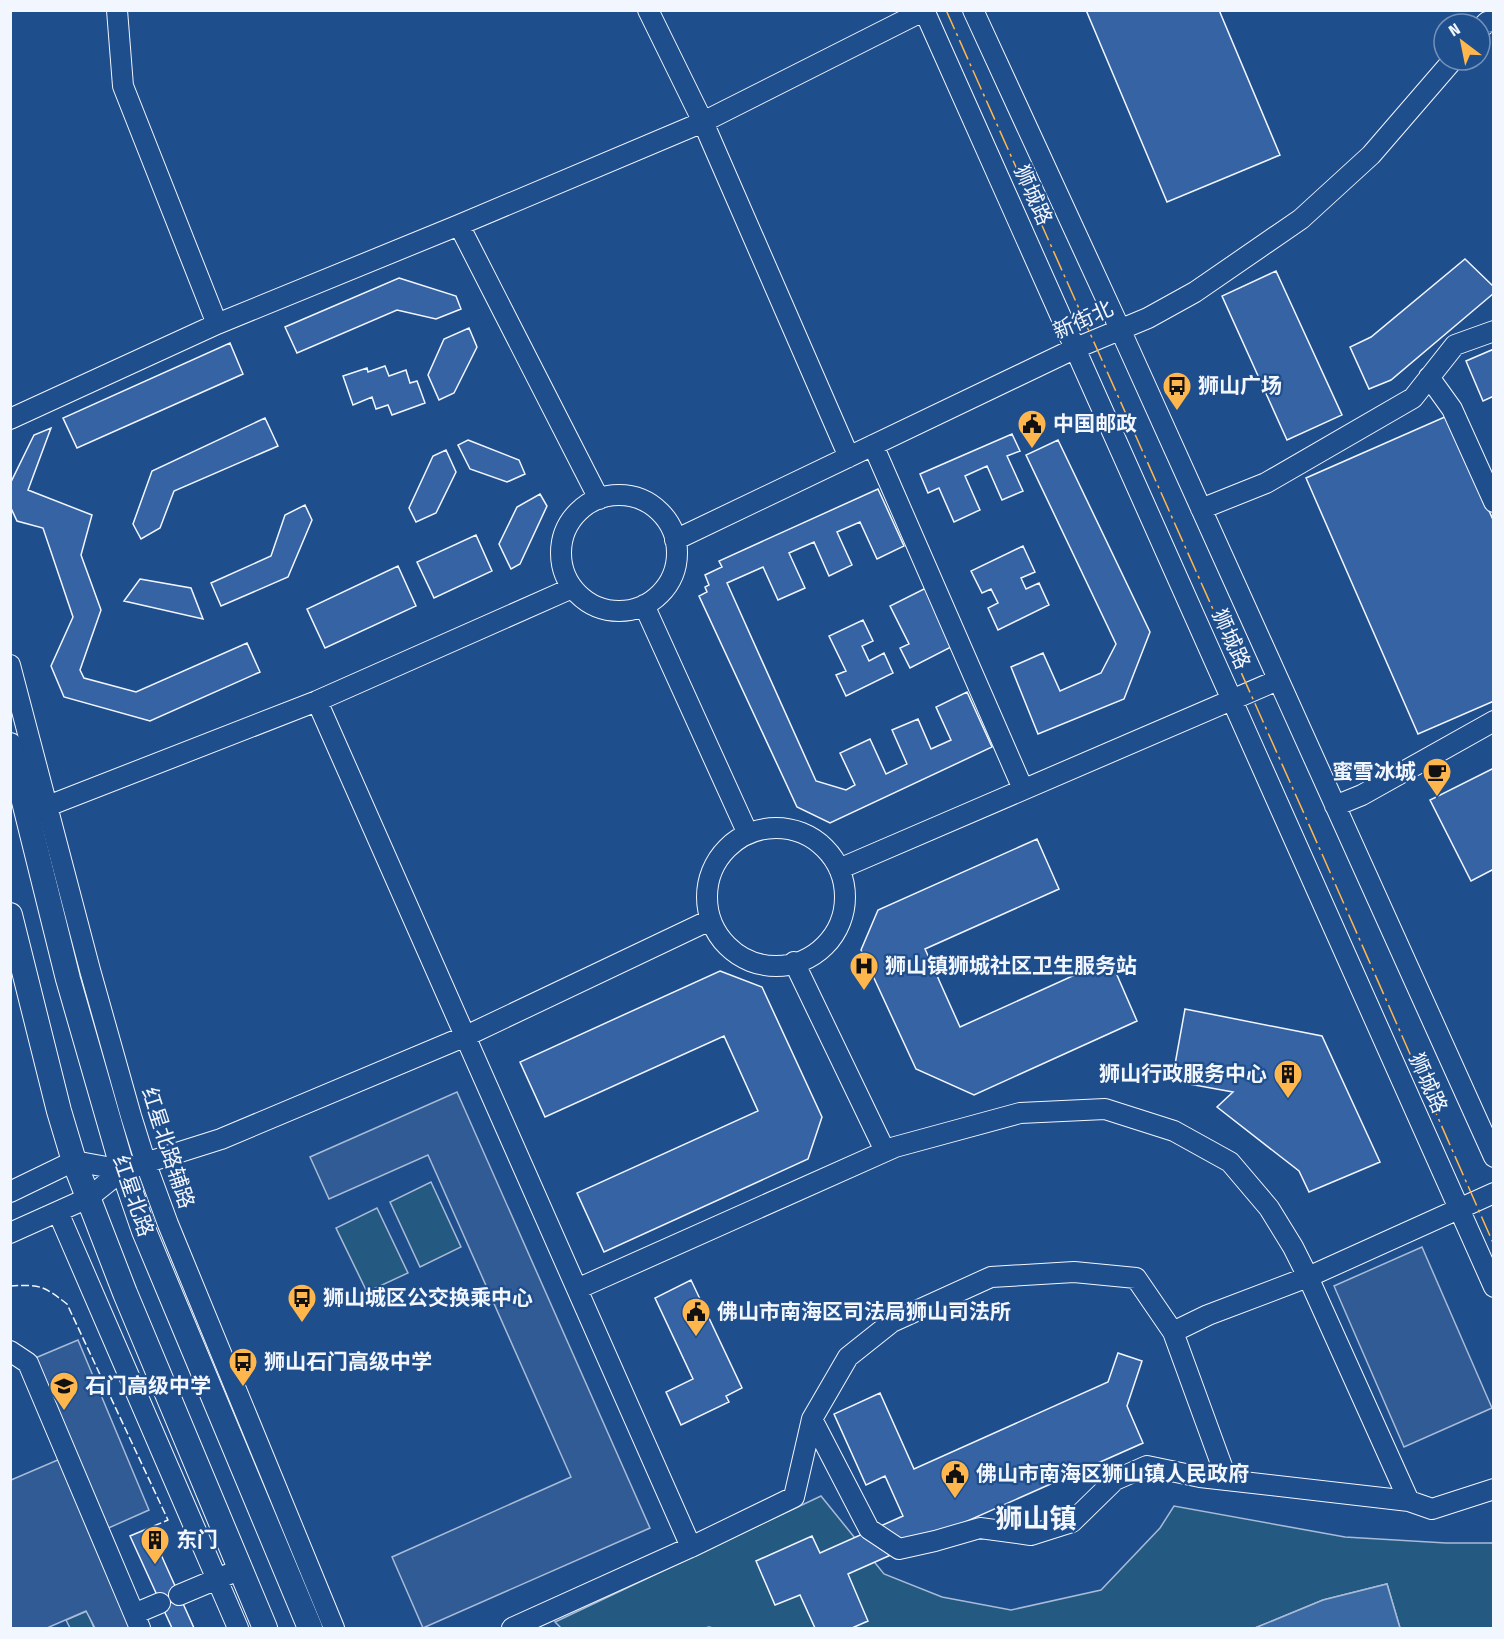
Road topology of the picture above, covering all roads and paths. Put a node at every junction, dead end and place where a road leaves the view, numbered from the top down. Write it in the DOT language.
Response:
graph roads {
  1 [pos="117,10"];
  2 [pos="648,10"];
  3 [pos="973,10"];
  4 [pos="925,11"];
  5 [pos="1443,72"];
  6 [pos="703,122"];
  7 [pos="459,225"];
  8 [pos="217,324"];
  9 [pos="1120,329"];
  10 [pos="1494,331"];
  11 [pos="1076,348"];
  12 [pos="1430,377"];
  13 [pos="10,419"];
  14 [pos="873,445"];
  15 [pos="849,457"];
  16 [pos="599,499"];
  17 [pos="1494,502"];
  18 [pos="1201,509"];
  19 [pos="675,540"];
  20 [pos="572,588"];
  21 [pos="644,605"];
  22 [pos="10,665"];
  23 [pos="1278,680"];
  24 [pos="1232,699"];
  25 [pos="317,701"];
  26 [pos="1494,721"];
  27 [pos="10,745"];
  28 [pos="1023,789"];
  29 [pos="1335,806"];
  30 [pos="37,810"];
  31 [pos="748,834"];
  32 [pos="839,869"];
  33 [pos="10,915"];
  34 [pos="710,920"];
  35 [pos="794,962"];
  36 [pos="466,1036"];
  37 [pos="885,1151"];
  38 [pos="1494,1156"];
  39 [pos="74,1161"];
  40 [pos="146,1164"];
  41 [pos="123,1170"];
  42 [pos="10,1192"];
  43 [pos="1494,1193"];
  44 [pos="88,1198"];
  45 [pos="1459,1210"];
  46 [pos="58,1212"];
  47 [pos="10,1233"];
  48 [pos="1308,1277"];
  49 [pos="1494,1287"];
  50 [pos="577,1289"];
  51 [pos="1173,1332"];
  52 [pos="10,1351"];
  53 [pos="812,1419"];
  54 [pos="1227,1480"];
  55 [pos="1494,1489"];
  56 [pos="1409,1502"];
  57 [pos="691,1547"];
  58 [pos="239,1569"];
  59 [pos="218,1579"];
  60 [pos="179,1595"];
  61 [pos="160,1603"];
  62 [pos="137,1621"];
  63 [pos="536,1624"];
  64 [pos="238,1629"];
  65 [pos="265,1629"];
  66 [pos="310,1629"];
  67 [pos="334,1629"];
  68 [pos="512,1629"];
  1 -- 8 [label="street"];
  2 -- 6 [label="street"];
  3 -- 9 [label="street, 狮城路"];
  4 -- 6 [label="street"];
  4 -- 11 [label="street, 狮城路"];
  5 -- 9 [label="street, 新街北"];
  6 -- 7 [label="street"];
  6 -- 15 [label="street"];
  7 -- 8 [label="street"];
  7 -- 16 [label="street"];
  8 -- 13 [label="street"];
  9 -- 11 [label="street, 新街北"];
  9 -- 18 [label="street, 狮城路"];
  10 -- 12 [label="street"];
  11 -- 14 [label="street, 新街北"];
  11 -- 24 [label="street, 狮城路"];
  12 -- 17 [label="street"];
  12 -- 18 [label="street"];
  14 -- 15 [label="street, 新街北"];
  14 -- 28 [label="street"];
  15 -- 19 [label="street, 新街北"];
  16 -- 19 [label="street"];
  16 -- 20 [label="street"];
  18 -- 23 [label="street, 狮城路"];
  19 -- 21 [label="street"];
  20 -- 21 [label="street"];
  20 -- 25 [label="street"];
  21 -- 31 [label="street"];
  22 -- 30 [label="street, 红星北路辅路"];
  23 -- 24 [label="street"];
  23 -- 29 [label="street, 狮城路"];
  24 -- 28 [label="street"];
  24 -- 45 [label="street, 狮城路"];
  25 -- 30 [label="street"];
  25 -- 36 [label="street"];
  26 -- 29 [label="street"];
  27 -- 30 [label="main road, 红星北路"];
  28 -- 32 [label="street"];
  29 -- 38 [label="street, 狮城路"];
  30 -- 40 [label="street, 红星北路辅路"];
  30 -- 41 [label="main road, 红星北路"];
  31 -- 32 [label="street"];
  31 -- 34 [label="street"];
  32 -- 35 [label="street"];
  33 -- 39 [label="main road, 红星北路"];
  34 -- 35 [label="street"];
  34 -- 36 [label="street"];
  35 -- 37 [label="street"];
  36 -- 40 [label="street"];
  36 -- 50 [label="street"];
  37 -- 48 [label="street"];
  37 -- 50 [label="street"];
  39 -- 41 [label="street"];
  39 -- 42 [label="street"];
  39 -- 44 [label="main road, 红星北路"];
  40 -- 41 [label="street"];
  40 -- 67 [label="street, 红星北路辅路"];
  41 -- 44 [label="street"];
  41 -- 66 [label="main road, 红星北路"];
  43 -- 45 [label="street"];
  44 -- 46 [label="street"];
  44 -- 58 [label="main road, 红星北路"];
  45 -- 48 [label="street"];
  45 -- 49 [label="street, 狮城路"];
  46 -- 47 [label="street"];
  46 -- 59 [label="street"];
  48 -- 51 [label="street"];
  48 -- 56 [label="street"];
  50 -- 57 [label="street"];
  51 -- 53 [label="street"];
  51 -- 54 [label="street"];
  52 -- 62 [label="street"];
  53 -- 54 [label="street"];
  53 -- 57 [label="street"];
  54 -- 56 [label="street"];
  55 -- 56 [label="street"];
  57 -- 63 [label="street"];
  58 -- 59 [label="street"];
  58 -- 65 [label="main road, 红星北路"];
  59 -- 60 [label="street"];
  59 -- 64 [label="street"];
  61 -- 62 [label="street"];
  63 -- 68 [label="street"];
}
